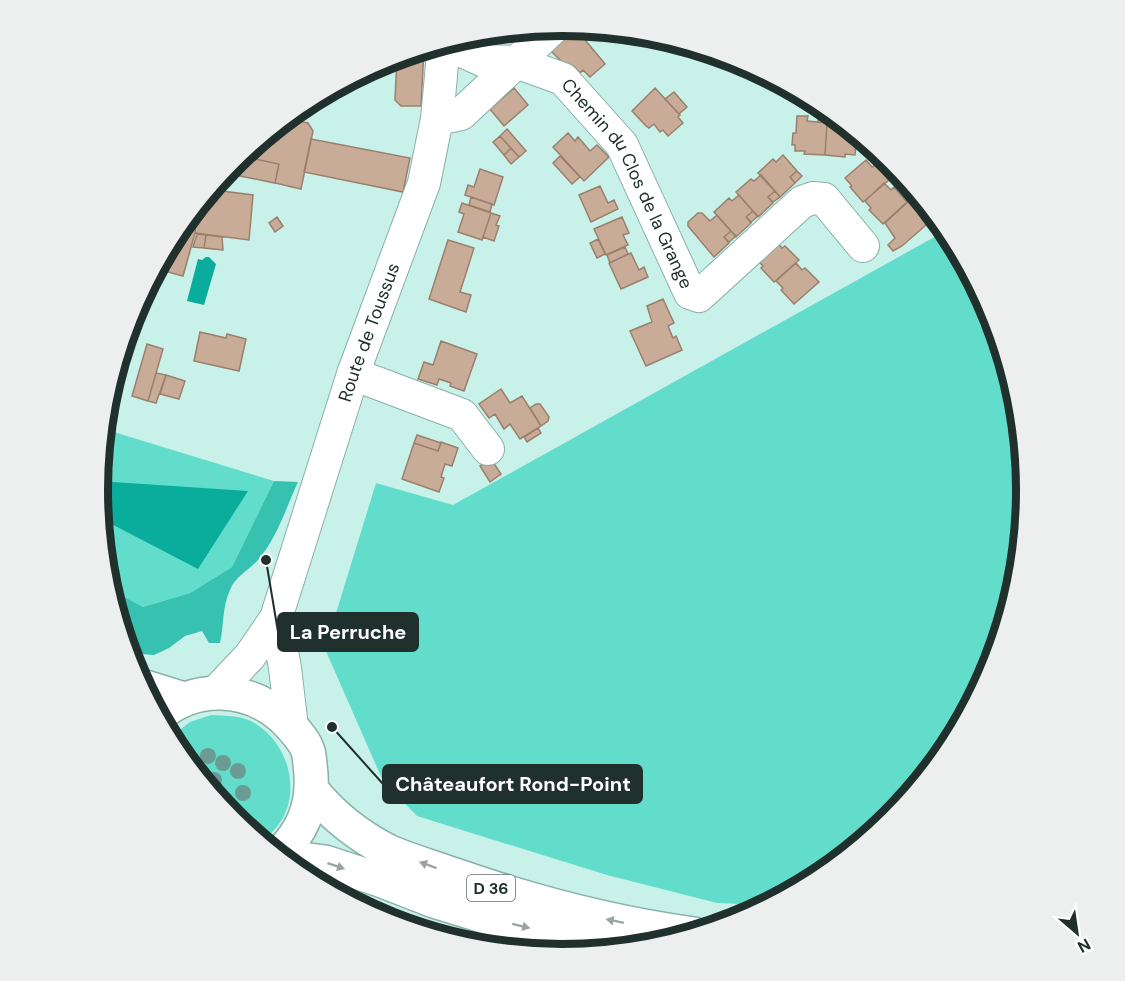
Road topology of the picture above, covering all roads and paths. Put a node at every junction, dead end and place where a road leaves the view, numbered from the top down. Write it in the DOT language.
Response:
graph roads {
  1 [pos="543,37"];
  2 [pos="457,49"];
  3 [pos="443,52"];
  4 [pos="516,62"];
  5 [pos="437,119"];
  6 [pos="863,246"];
  7 [pos="353,374"];
  8 [pos="488,449"];
  9 [pos="276,618"];
  10 [pos="216,692"];
  11 [pos="158,698"];
  12 [pos="171,707"];
  13 [pos="292,727"];
  14 [pos="312,790"];
  15 [pos="284,849"];
  16 [pos="296,858"];
  17 [pos="675,931"];
  18 [pos="594,944"];
  1 -- 4 [label="street"];
  2 -- 4 [label="street, Chemin du Clos de la Grange"];
  3 -- 5 [label="street, Route de Toussus"];
  4 -- 5 [label="street"];
  4 -- 6 [label="street, Chemin du Clos de la Grange"];
  5 -- 7 [label="street, Route de Toussus"];
  7 -- 8 [label="street"];
  7 -- 9 [label="street, Route de Toussus"];
  9 -- 10 [label="street, Route de Toussus"];
  9 -- 13 [label="street, Route de Toussus"];
  10 -- 12 [label="main road"];
  10 -- 13 [label="main road"];
  11 -- 12 [label="main road"];
  13 -- 14 [label="main road"];
  14 -- 15 [label="main road"];
  17 -- 14 [label="main road, D 36, one-way"];
  16 -- 18 [label="main road, D 36, one-way"];
}
